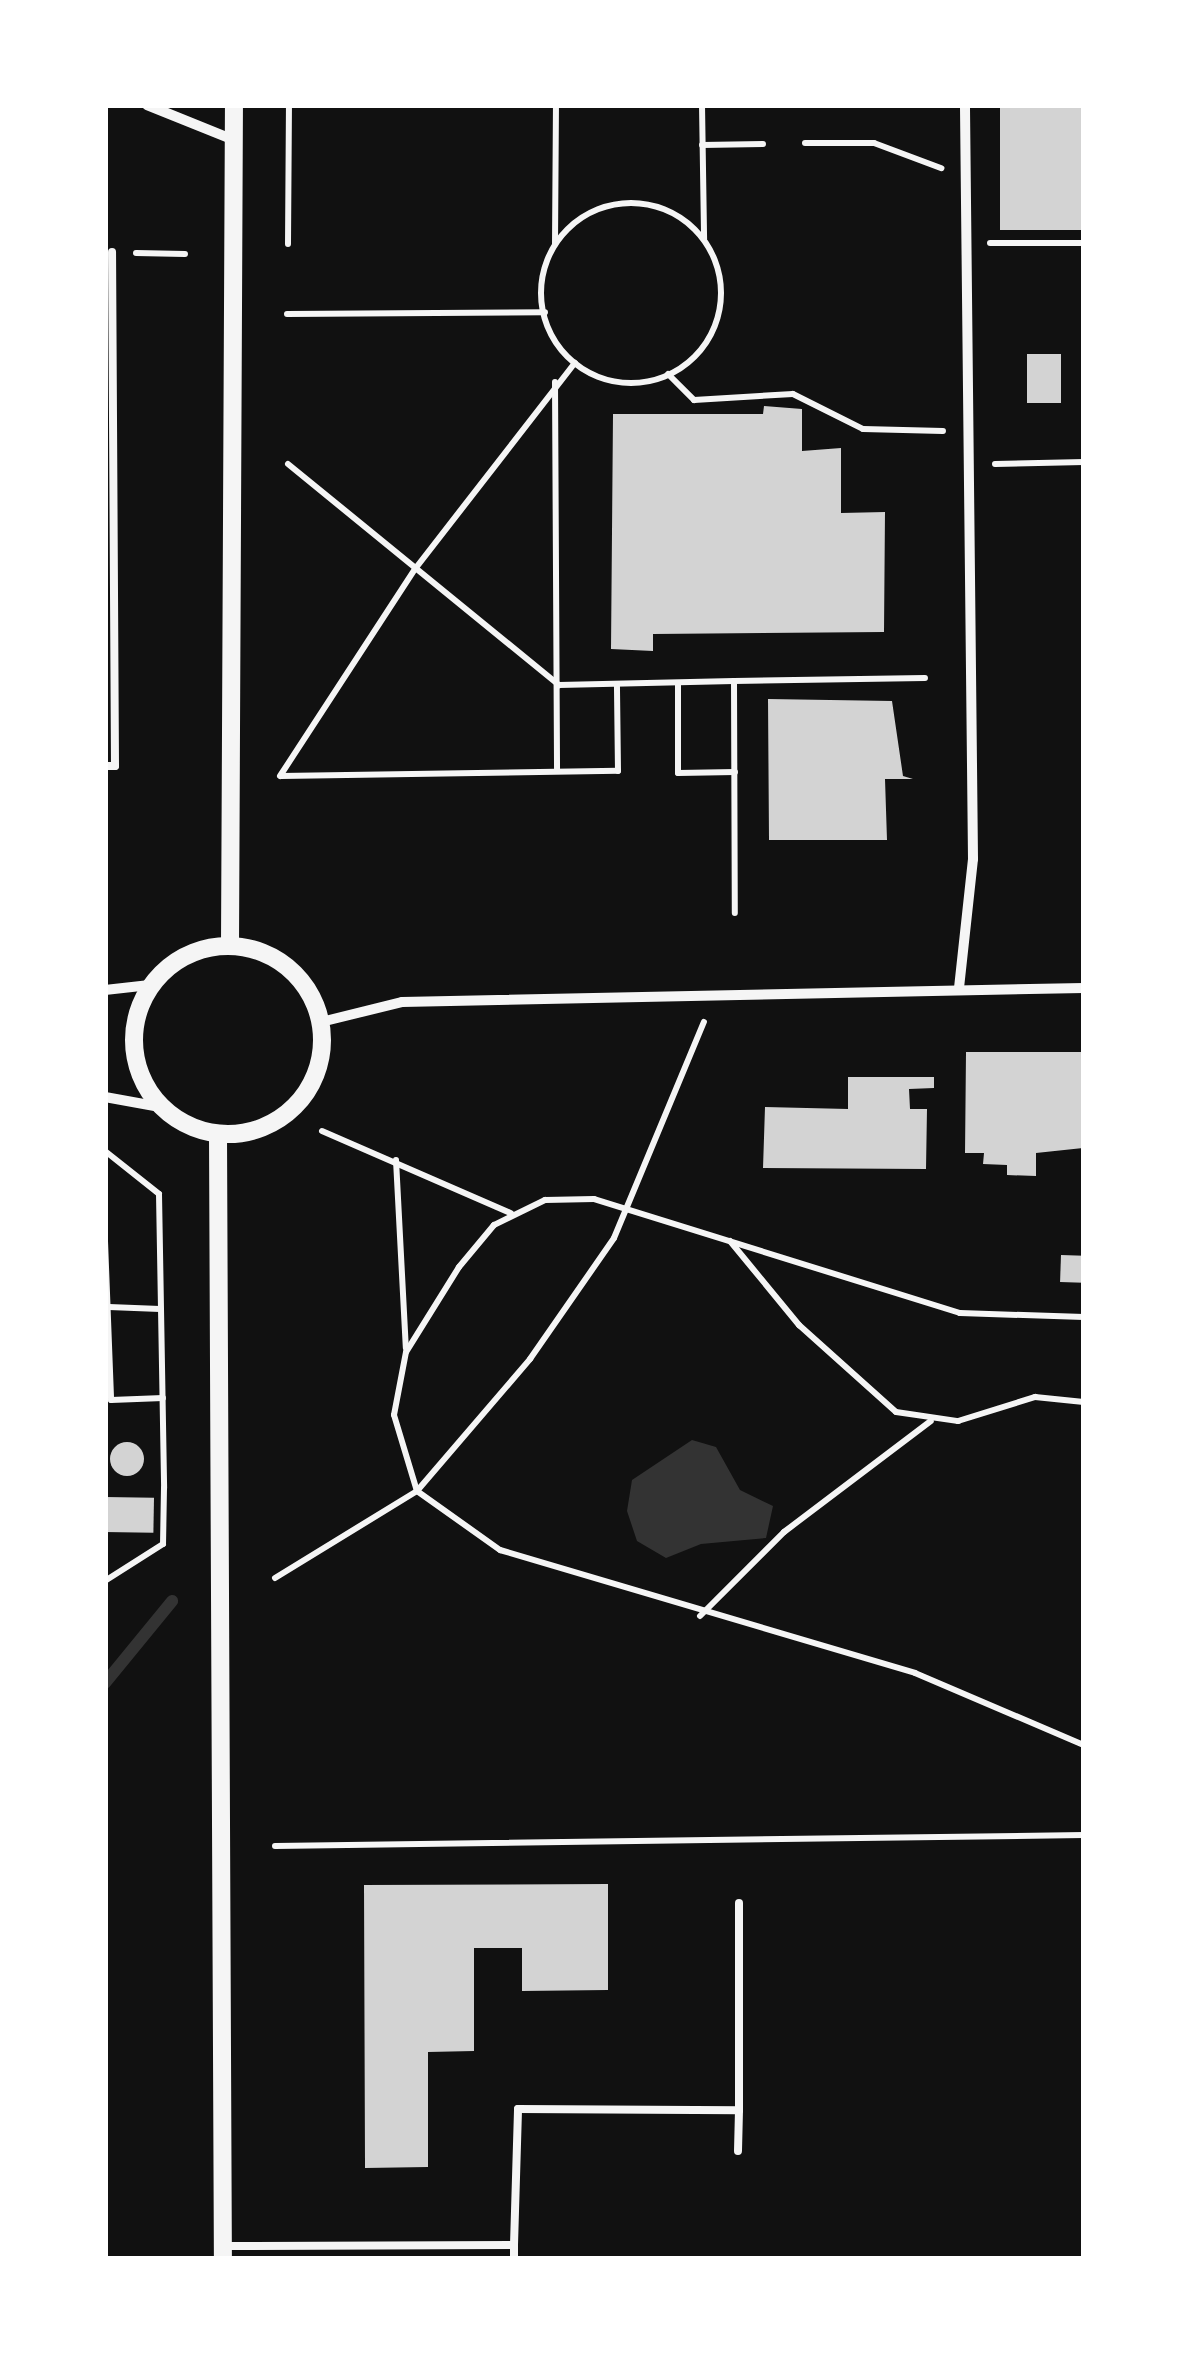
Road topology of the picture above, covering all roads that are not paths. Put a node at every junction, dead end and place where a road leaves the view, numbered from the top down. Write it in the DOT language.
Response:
graph roads {
  1 [pos="148,105"];
  2 [pos="234,105"];
  3 [pos="965,105"];
  4 [pos="234,140"];
  5 [pos="112,252"];
  6 [pos="105,766"];
  7 [pos="230,944"];
  8 [pos="150,985"];
  9 [pos="959,988"];
  10 [pos="1084,988"];
  11 [pos="105,990"];
  12 [pos="321,1022"];
  13 [pos="105,1097"];
  14 [pos="160,1107"];
  15 [pos="218,1135"];
  16 [pos="738,1904"];
  17 [pos="739,2110"];
  18 [pos="738,2152"];
  19 [pos="514,2245"];
  20 [pos="224,2253"];
  21 [pos="514,2259"];
  1 -- 4 [label="street"];
  2 -- 4 [label="street"];
  3 -- 9 [label="street"];
  4 -- 7 [label="street"];
  5 -- 6 [label="lane"];
  7 -- 8 [label="street"];
  7 -- 12 [label="street"];
  8 -- 11 [label="street"];
  8 -- 14 [label="street"];
  9 -- 10 [label="street"];
  9 -- 12 [label="street"];
  12 -- 15 [label="street"];
  13 -- 14 [label="street"];
  14 -- 15 [label="street"];
  15 -- 20 [label="street"];
  16 -- 17 [label="lane"];
  17 -- 18 [label="lane"];
  17 -- 19 [label="lane"];
  19 -- 20 [label="lane"];
  19 -- 21 [label="lane"];
}
